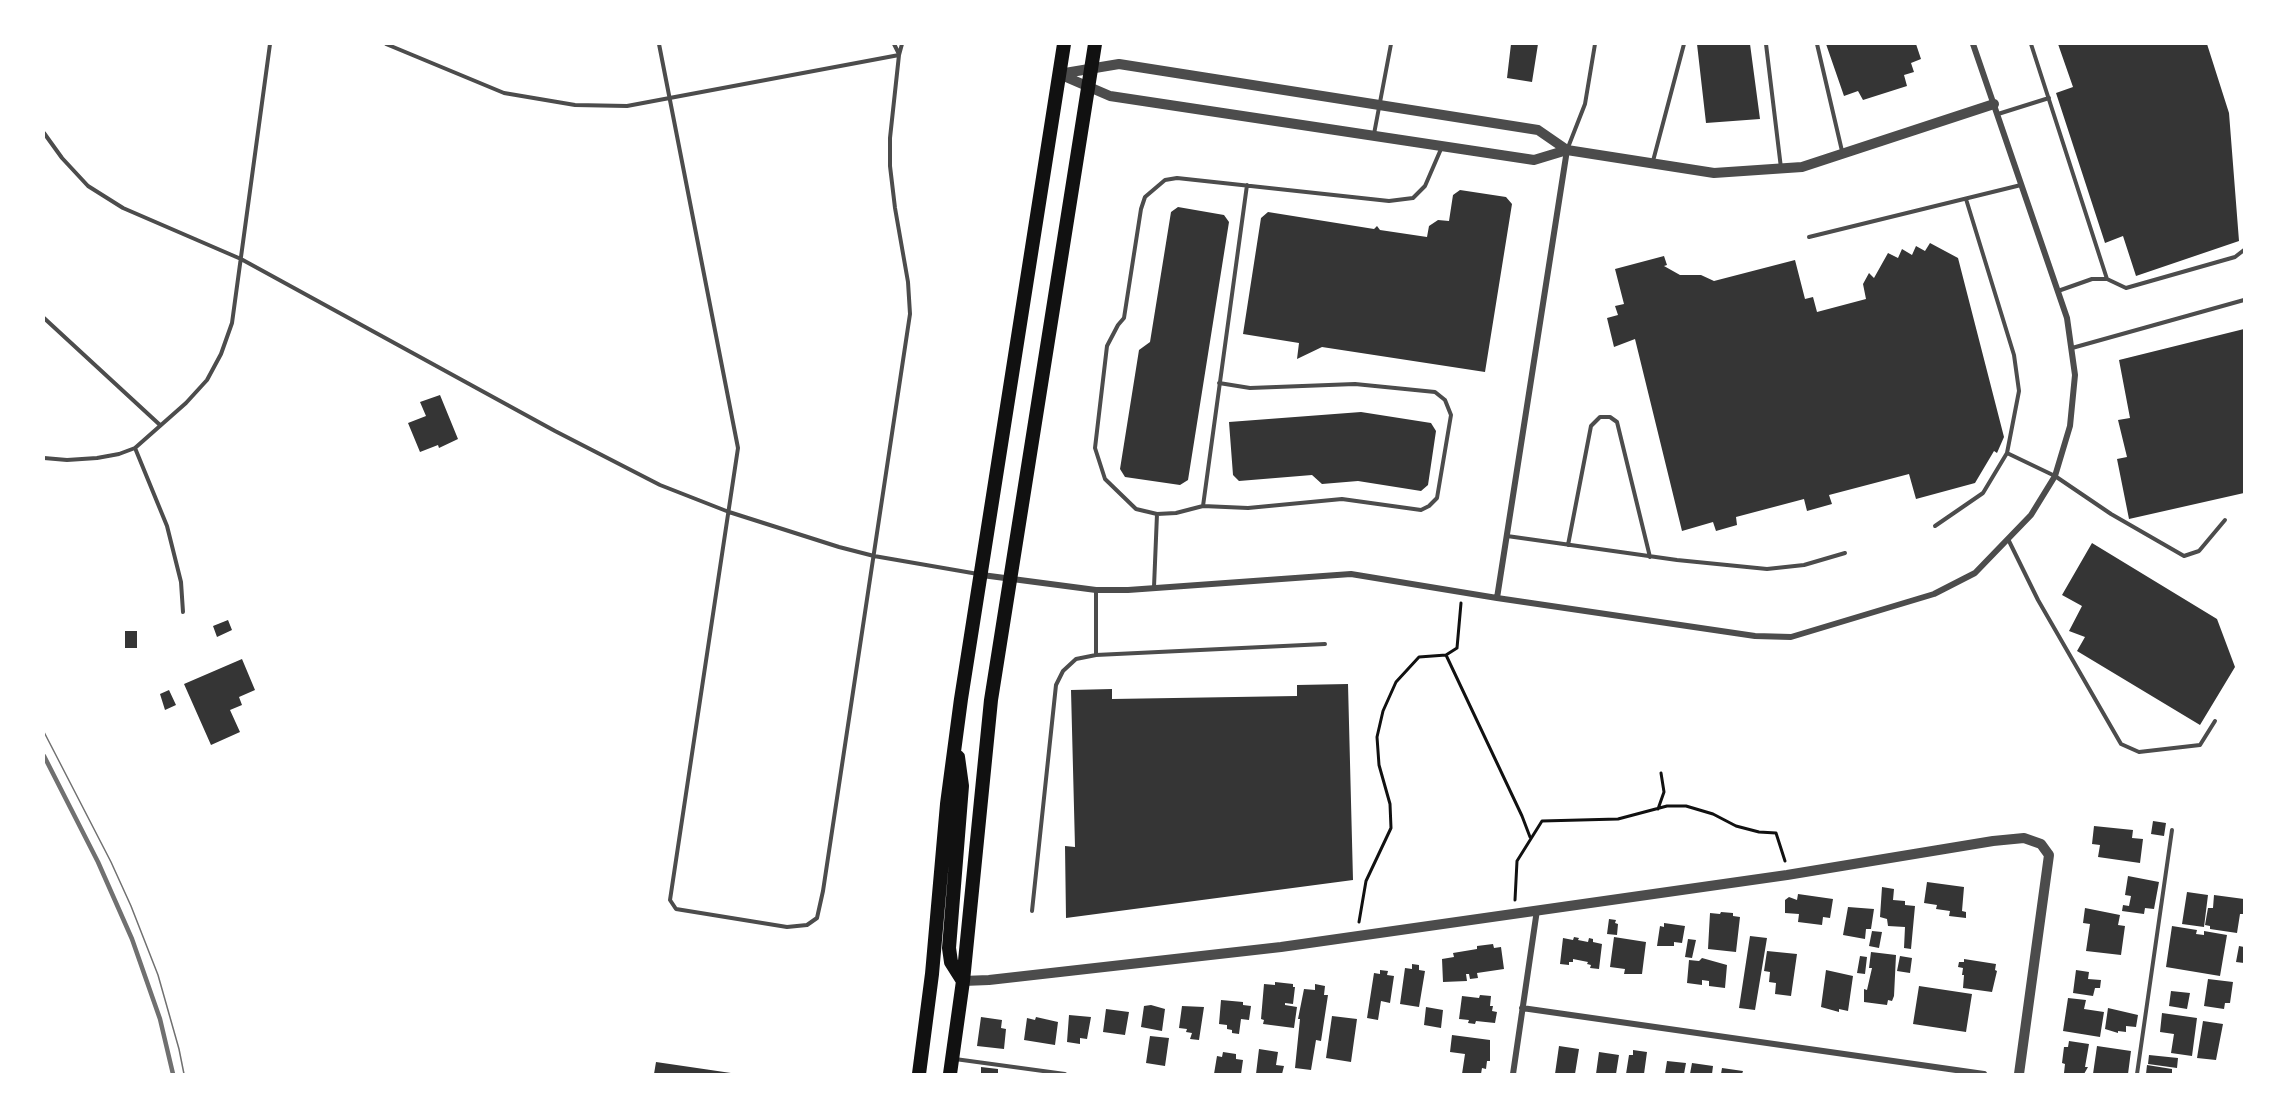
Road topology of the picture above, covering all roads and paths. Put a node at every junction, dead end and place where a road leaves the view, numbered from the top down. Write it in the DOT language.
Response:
graph roads {
  1 [pos="270,44"];
  2 [pos="386,44"];
  3 [pos="659,44"];
  4 [pos="894,44"];
  5 [pos="902,44"];
  6 [pos="1064,44"];
  7 [pos="1095,44"];
  8 [pos="1391,44"];
  9 [pos="1595,44"];
  10 [pos="1684,44"];
  11 [pos="1766,44"];
  12 [pos="1817,44"];
  13 [pos="1973,44"];
  14 [pos="2031,44"];
  15 [pos="899,55"];
  16 [pos="1091,68"];
  17 [pos="1059,74"];
  18 [pos="1088,86"];
  19 [pos="2049,98"];
  20 [pos="671,99"];
  21 [pos="1380,105"];
  22 [pos="1996,109"];
  23 [pos="44,133"];
  24 [pos="1374,135"];
  25 [pos="1442,146"];
  26 [pos="1567,150"];
  27 [pos="1843,154"];
  28 [pos="1652,165"];
  29 [pos="1781,169"];
  30 [pos="1247,185"];
  31 [pos="2022,185"];
  32 [pos="1966,199"];
  33 [pos="1809,237"];
  34 [pos="2244,250"];
  35 [pos="241,259"];
  36 [pos="2107,279"];
  37 [pos="2058,291"];
  38 [pos="2244,300"];
  39 [pos="44,318"];
  40 [pos="2071,349"];
  41 [pos="1219,383"];
  42 [pos="160,425"];
  43 [pos="135,448"];
  44 [pos="2007,453"];
  45 [pos="44,458"];
  46 [pos="2055,476"];
  47 [pos="1203,506"];
  48 [pos="729,512"];
  49 [pos="1157,514"];
  50 [pos="2225,520"];
  51 [pos="1935,525"];
  52 [pos="1507,536"];
  53 [pos="2008,539"];
  54 [pos="1568,545"];
  55 [pos="1845,554"];
  56 [pos="874,556"];
  57 [pos="1650,557"];
  58 [pos="982,575"];
  59 [pos="1011,579"];
  60 [pos="1154,587"];
  61 [pos="1095,590"];
  62 [pos="1463,592"];
  63 [pos="1497,598"];
  64 [pos="183,612"];
  65 [pos="1325,644"];
  66 [pos="1096,655"];
  67 [pos="1446,655"];
  68 [pos="2216,721"];
  69 [pos="956,738"];
  70 [pos="1661,773"];
  71 [pos="1658,809"];
  72 [pos="2172,830"];
  73 [pos="1530,837"];
  74 [pos="1787,874"];
  75 [pos="1537,909"];
  76 [pos="1032,911"];
  77 [pos="1515,914"];
  78 [pos="1359,936"];
  79 [pos="963,981"];
  80 [pos="1522,1008"];
  81 [pos="952,1059"];
  82 [pos="919,1074"];
  83 [pos="950,1074"];
  84 [pos="1065,1074"];
  85 [pos="1513,1074"];
  86 [pos="1984,1074"];
  87 [pos="2019,1074"];
  88 [pos="2136,1074"];
  1 -- 35 [label="lane"];
  2 -- 20 [label="lane"];
  3 -- 20 [label="lane"];
  4 -- 15 [label="lane"];
  5 -- 15 [label="lane"];
  6 -- 17 [label="main road"];
  7 -- 16 [label="main road"];
  8 -- 21 [label="lane"];
  9 -- 26 [label="lane"];
  10 -- 28 [label="lane"];
  11 -- 29 [label="lane"];
  12 -- 27 [label="lane"];
  13 -- 22 [label="street"];
  14 -- 19 [label="lane"];
  15 -- 20 [label="lane"];
  15 -- 56 [label="lane"];
  16 -- 17 [label="street"];
  16 -- 18 [label="main road"];
  16 -- 21 [label="street"];
  17 -- 18 [label="street"];
  17 -- 58 [label="main road"];
  18 -- 24 [label="street"];
  18 -- 59 [label="main road"];
  19 -- 22 [label="lane"];
  19 -- 36 [label="lane"];
  20 -- 48 [label="lane"];
  21 -- 24 [label="lane"];
  21 -- 26 [label="street"];
  22 -- 27 [label="street"];
  22 -- 31 [label="street"];
  23 -- 35 [label="lane"];
  24 -- 25 [label="street"];
  25 -- 26 [label="street"];
  25 -- 30 [label="lane"];
  26 -- 28 [label="street"];
  26 -- 52 [label="street"];
  27 -- 29 [label="street"];
  28 -- 29 [label="street"];
  30 -- 41 [label="lane"];
  30 -- 49 [label="lane"];
  31 -- 32 [label="lane"];
  31 -- 37 [label="street"];
  32 -- 33 [label="lane"];
  32 -- 44 [label="lane"];
  34 -- 36 [label="lane"];
  35 -- 42 [label="lane"];
  35 -- 48 [label="lane"];
  36 -- 37 [label="lane"];
  37 -- 40 [label="street"];
  38 -- 40 [label="lane"];
  39 -- 42 [label="lane"];
  40 -- 46 [label="street"];
  41 -- 47 [label="lane"];
  41 -- 47 [label="lane"];
  42 -- 43 [label="lane"];
  43 -- 45 [label="lane"];
  43 -- 64 [label="lane"];
  44 -- 46 [label="lane"];
  44 -- 51 [label="lane"];
  46 -- 50 [label="lane"];
  46 -- 53 [label="street"];
  47 -- 49 [label="lane"];
  48 -- 56 [label="lane"];
  48 -- 56 [label="lane"];
  49 -- 60 [label="lane"];
  52 -- 54 [label="lane"];
  52 -- 63 [label="street"];
  53 -- 63 [label="street"];
  53 -- 68 [label="lane"];
  54 -- 57 [label="lane"];
  54 -- 57 [label="lane"];
  55 -- 57 [label="lane"];
  56 -- 58 [label="lane"];
  58 -- 59 [label="street"];
  58 -- 69 [label="main road"];
  59 -- 61 [label="street"];
  59 -- 79 [label="main road"];
  60 -- 61 [label="street"];
  60 -- 62 [label="street"];
  61 -- 66 [label="lane"];
  62 -- 63 [label="street"];
  62 -- 67 [label="path"];
  65 -- 66 [label="lane"];
  66 -- 76 [label="lane"];
  67 -- 73 [label="path"];
  67 -- 78 [label="path"];
  69 -- 79 [label="main road"];
  69 -- 82 [label="main road"];
  70 -- 71 [label="path"];
  71 -- 73 [label="path"];
  71 -- 74 [label="path"];
  72 -- 88 [label="lane"];
  73 -- 77 [label="path"];
  74 -- 75 [label="street"];
  74 -- 87 [label="street"];
  75 -- 77 [label="street"];
  75 -- 80 [label="street"];
  77 -- 78 [label="street"];
  78 -- 79 [label="street"];
  79 -- 81 [label="main road"];
  80 -- 85 [label="street"];
  80 -- 86 [label="street"];
  81 -- 83 [label="main road"];
  81 -- 84 [label="lane"];
}
